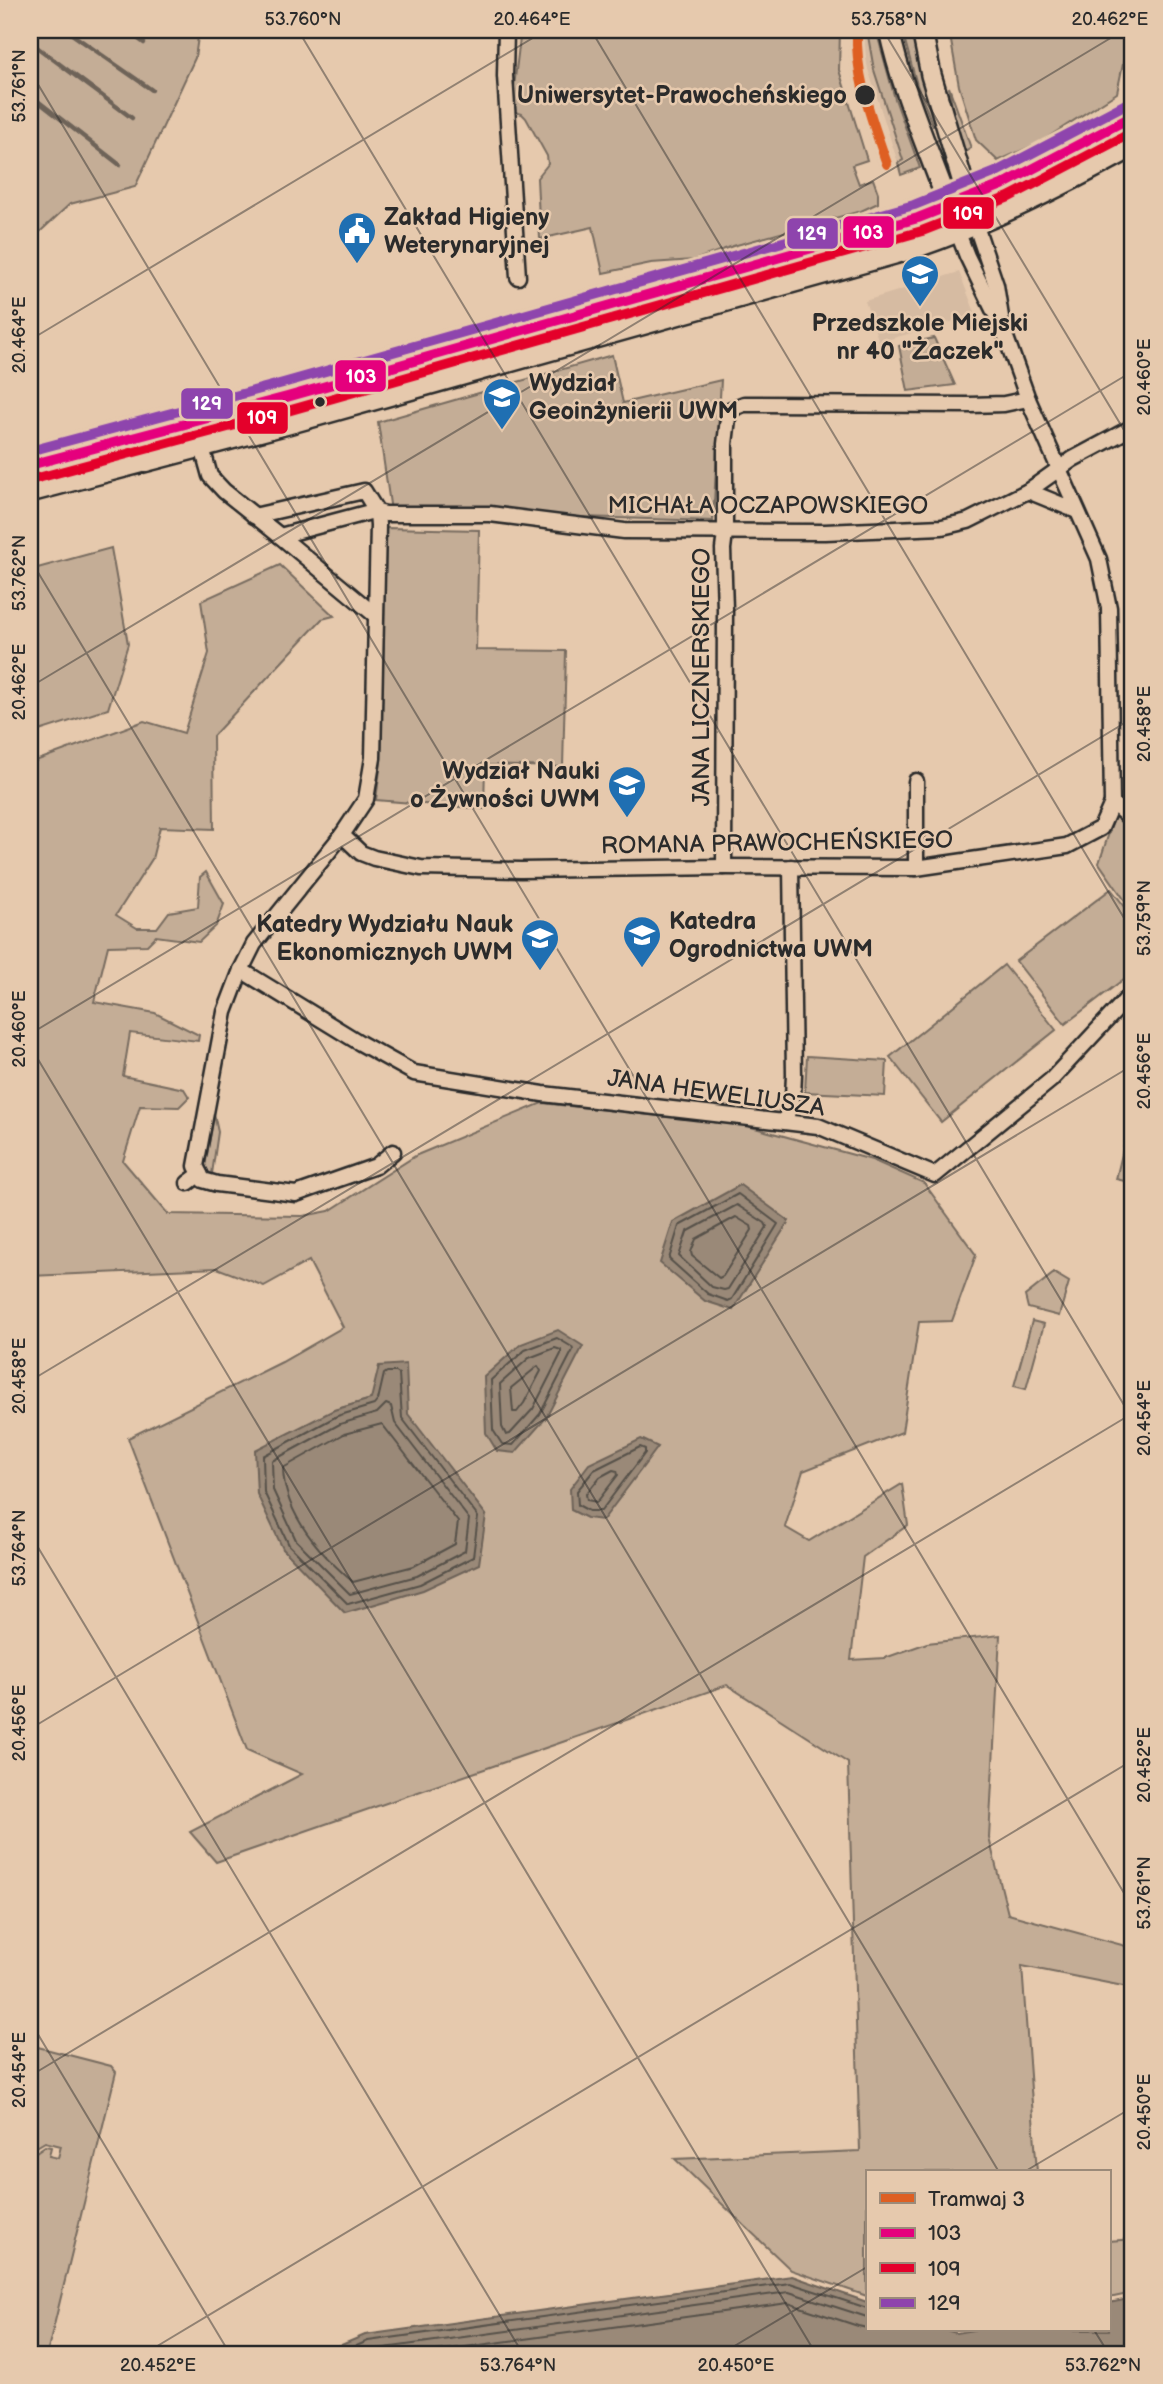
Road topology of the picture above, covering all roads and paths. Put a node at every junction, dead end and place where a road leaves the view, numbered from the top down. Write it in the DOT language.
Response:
graph roads {
  1 [pos="506,30"];
  2 [pos="889,30"];
  3 [pos="922,30"];
  4 [pos="1133,116"];
  5 [pos="1133,147"];
  6 [pos="958,168"];
  7 [pos="937,177"];
  8 [pos="991,190"];
  9 [pos="968,199"];
  10 [pos="949,206"];
  11 [pos="924,216"];
  12 [pos="967,230"];
  13 [pos="517,277"];
  14 [pos="1028,399"];
  15 [pos="195,422"];
  16 [pos="1133,427"];
  17 [pos="201,447"];
  18 [pos="30,465"];
  19 [pos="1059,468"];
  20 [pos="1028,491"];
  21 [pos="30,492"];
  22 [pos="1077,510"];
  23 [pos="377,512"];
  24 [pos="254,516"];
  25 [pos="725,533"];
  26 [pos="279,536"];
  27 [pos="375,615"];
  28 [pos="916,781"];
  29 [pos="1112,803"];
  30 [pos="1133,821"];
  31 [pos="342,835"];
  32 [pos="724,867"];
  33 [pos="791,867"];
  34 [pos="916,868"];
  35 [pos="241,970"];
  36 [pos="1133,992"];
  37 [pos="785,1121"];
  38 [pos="393,1152"];
  39 [pos="200,1174"];
  40 [pos="188,1183"];
  1 -- 13 [label="street"];
  2 -- 7 [label="main road"];
  3 -- 6 [label="main road"];
  4 -- 8 [label="main road"];
  5 -- 12 [label="main road"];
  6 -- 8 [label="main road"];
  6 -- 9 [label="main road"];
  7 -- 10 [label="main road"];
  7 -- 11 [label="main road"];
  8 -- 9 [label="main road"];
  9 -- 10 [label="main road"];
  9 -- 12 [label="main road"];
  10 -- 11 [label="main road"];
  10 -- 12 [label="main road"];
  11 -- 15 [label="main road"];
  12 -- 14 [label="street"];
  12 -- 17 [label="main road"];
  14 -- 19 [label="street"];
  14 -- 25 [label="street, JANA LICZNERSKIEGO"];
  15 -- 17 [label="street"];
  15 -- 18 [label="main road"];
  16 -- 19 [label="street, MICHAŁA OCZAPOWSKIEGO"];
  17 -- 21 [label="main road"];
  17 -- 24 [label="street"];
  19 -- 20 [label="street, MICHAŁA OCZAPOWSKIEGO"];
  19 -- 22 [label="street"];
  20 -- 22 [label="street"];
  20 -- 25 [label="street, MICHAŁA OCZAPOWSKIEGO"];
  22 -- 29 [label="street"];
  23 -- 24 [label="street"];
  23 -- 25 [label="street, MICHAŁA OCZAPOWSKIEGO"];
  23 -- 26 [label="street"];
  23 -- 27 [label="street"];
  24 -- 26 [label="street"];
  25 -- 32 [label="street, JANA LICZNERSKIEGO"];
  26 -- 27 [label="street"];
  27 -- 31 [label="street"];
  28 -- 34 [label="street"];
  29 -- 30 [label="street"];
  29 -- 34 [label="street, ROMANA PRAWOCHEŃSKIEGO"];
  31 -- 32 [label="street, ROMANA PRAWOCHEŃSKIEGO"];
  31 -- 35 [label="street"];
  32 -- 33 [label="street, ROMANA PRAWOCHEŃSKIEGO"];
  33 -- 34 [label="street, ROMANA PRAWOCHEŃSKIEGO"];
  33 -- 37 [label="street"];
  35 -- 37 [label="street, JANA HEWELIUSZA"];
  35 -- 39 [label="street"];
  36 -- 37 [label="street, JANA HEWELIUSZA"];
  38 -- 39 [label="street"];
  39 -- 40 [label="street"];
}
